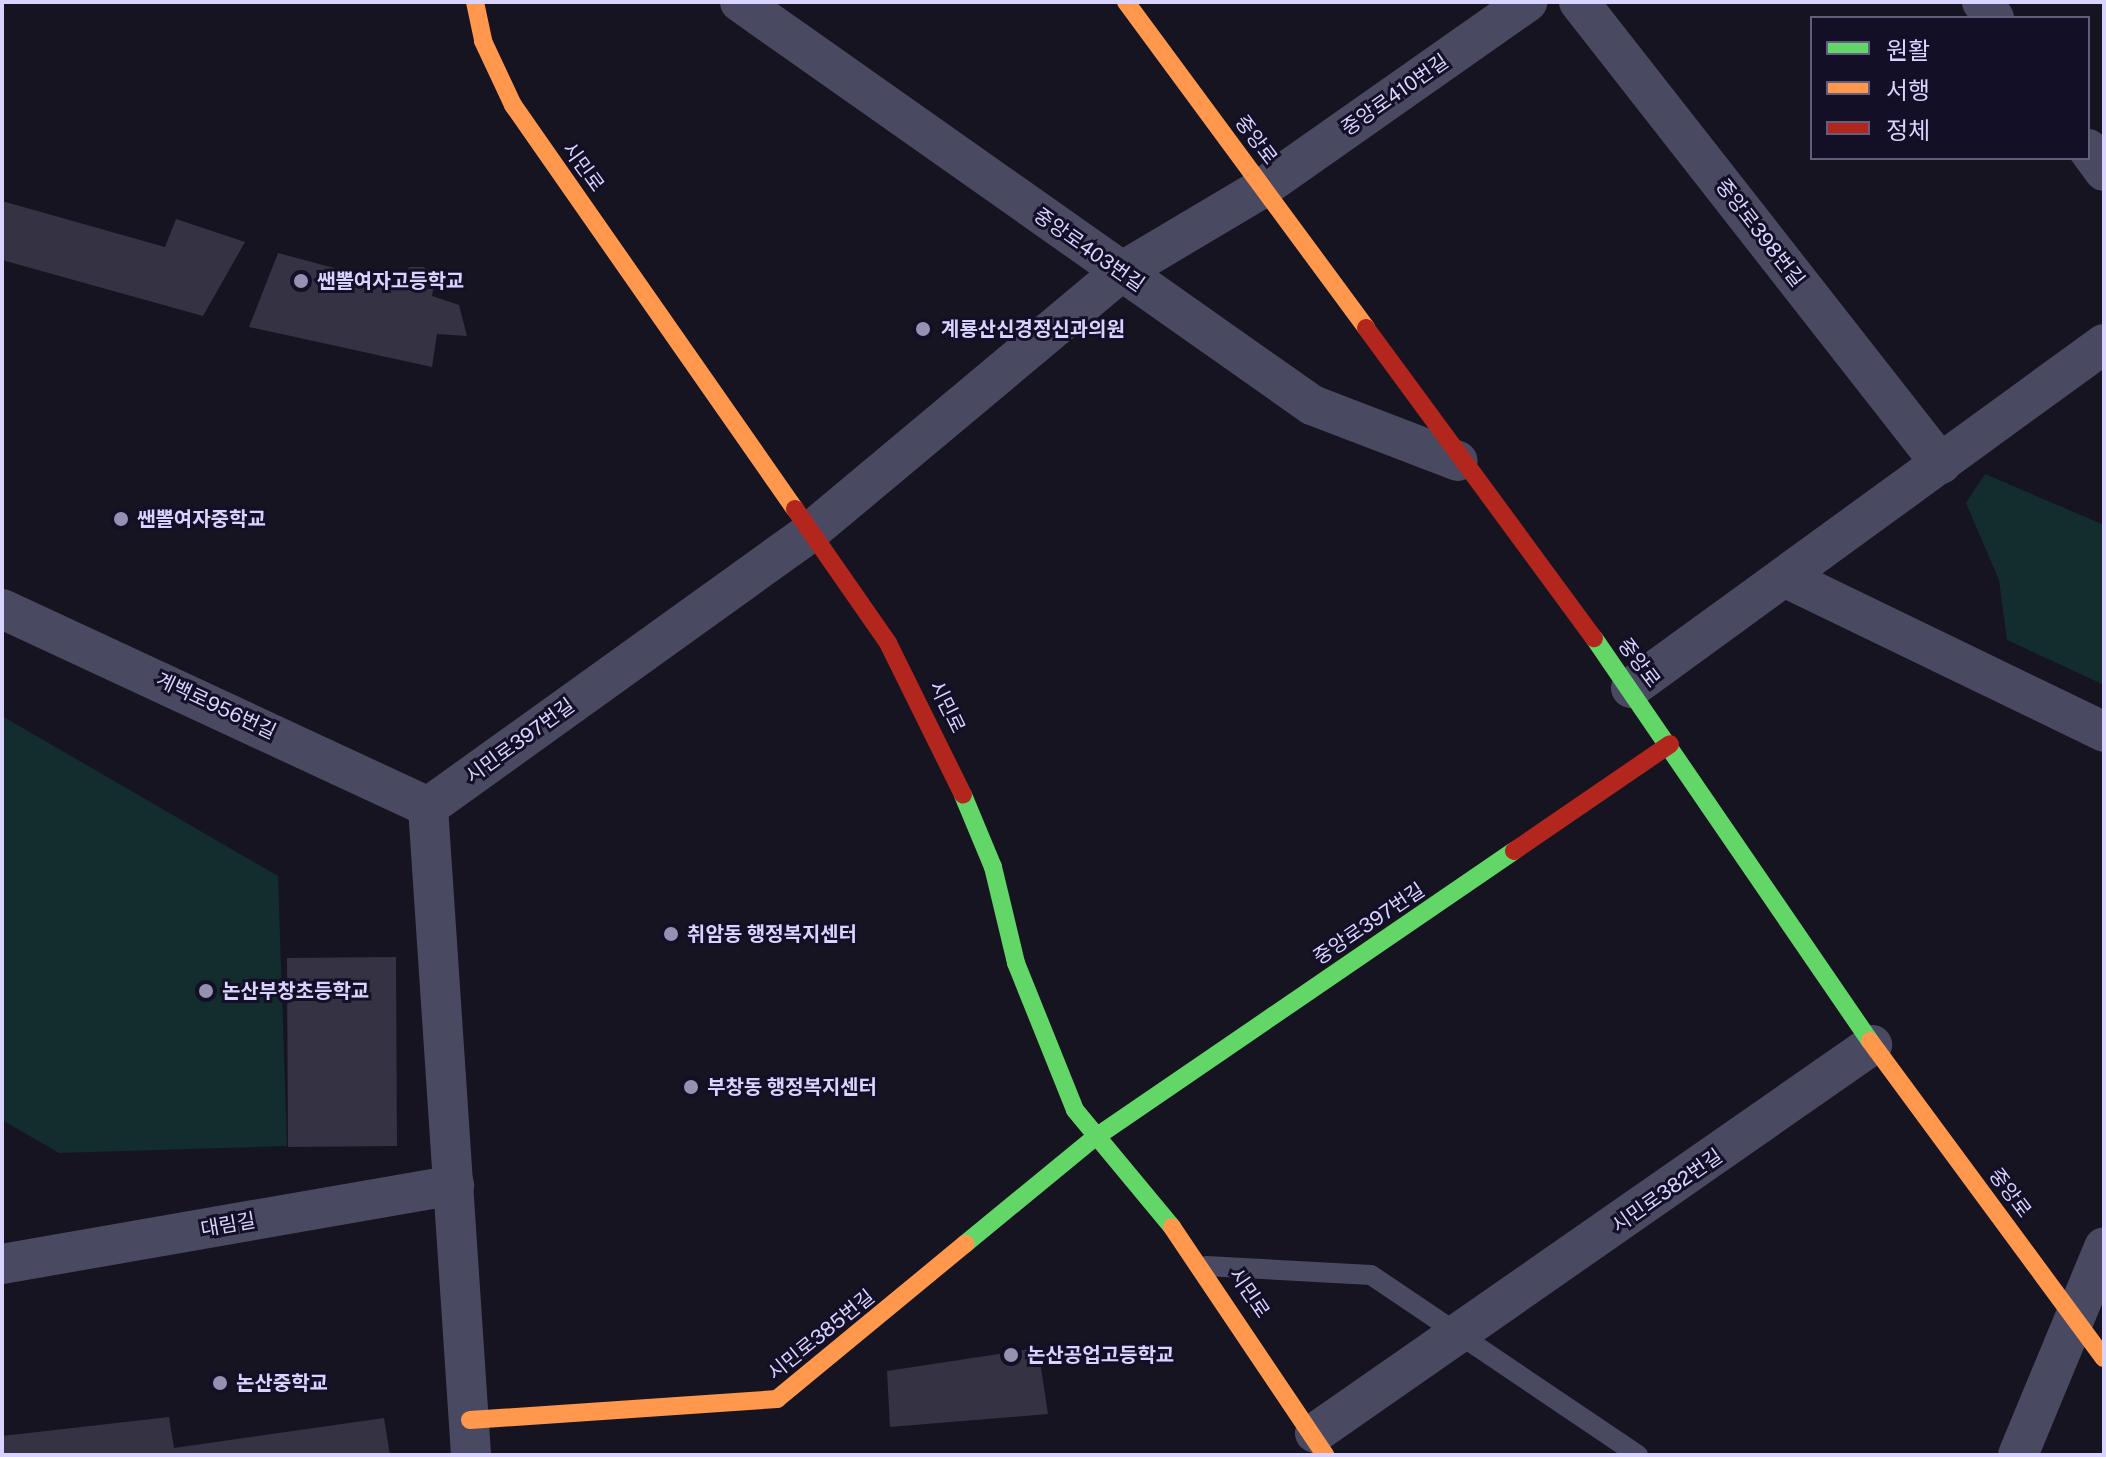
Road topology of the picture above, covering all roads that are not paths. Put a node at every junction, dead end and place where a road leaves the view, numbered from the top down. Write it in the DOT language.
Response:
graph roads {
  1 [pos="475,2"];
  2 [pos="740,2"];
  3 [pos="1126,2"];
  4 [pos="1527,2"];
  5 [pos="1579,2"];
  6 [pos="2090,152"];
  7 [pos="2104,171"];
  8 [pos="1264,187"];
  9 [pos="1121,272"];
  10 [pos="2104,344"];
  11 [pos="1458,461"];
  12 [pos="1941,464"];
  13 [pos="810,532"];
  14 [pos="1784,577"];
  15 [pos="2,609"];
  16 [pos="1631,688"];
  17 [pos="2104,732"];
  18 [pos="1670,744"];
  19 [pos="428,807"];
  20 [pos="1872,1045"];
  21 [pos="1093,1139"];
  22 [pos="454,1185"];
  23 [pos="2104,1247"];
  24 [pos="2,1264"];
  25 [pos="1204,1266"];
  26 [pos="2076,1318"];
  27 [pos="1463,1337"];
  28 [pos="2104,1358"];
  29 [pos="470,1437"];
  30 [pos="1320,1444"];
  31 [pos="1638,1455"];
  32 [pos="2018,1455"];
  1 -- 13 [label="street, 시민로"];
  2 -- 9 [label="street, 중앙로403번길"];
  3 -- 8 [label="street, 중앙로"];
  4 -- 8 [label="street, 중앙로410번길"];
  5 -- 12 [label="street, 중앙로398번길"];
  6 -- 7 [label="street"];
  8 -- 9 [label="street, 중앙로410번길"];
  8 -- 11 [label="street, 중앙로"];
  9 -- 11 [label="street, 중앙로403번길"];
  9 -- 13 [label="street, 시민로397번길"];
  10 -- 12 [label="street"];
  11 -- 16 [label="street, 중앙로"];
  12 -- 14 [label="street"];
  13 -- 19 [label="street, 시민로397번길"];
  13 -- 21 [label="street, 시민로"];
  14 -- 16 [label="street"];
  14 -- 17 [label="street"];
  15 -- 19 [label="street, 계백로956번길"];
  16 -- 18 [label="street, 중앙로"];
  18 -- 20 [label="street, 중앙로"];
  18 -- 21 [label="street, 중앙로397번길"];
  19 -- 22 [label="street"];
  20 -- 26 [label="street, 중앙로"];
  20 -- 27 [label="street, 시민로382번길"];
  21 -- 25 [label="street, 시민로"];
  21 -- 29 [label="street, 시민로385번길"];
  22 -- 24 [label="street, 대림길"];
  22 -- 29 [label="street"];
  23 -- 26 [label="street"];
  25 -- 27 [label="lane"];
  25 -- 30 [label="street, 시민로"];
  26 -- 28 [label="street, 중앙로"];
  26 -- 32 [label="street"];
  27 -- 30 [label="street, 시민로382번길"];
  27 -- 31 [label="lane"];
}
